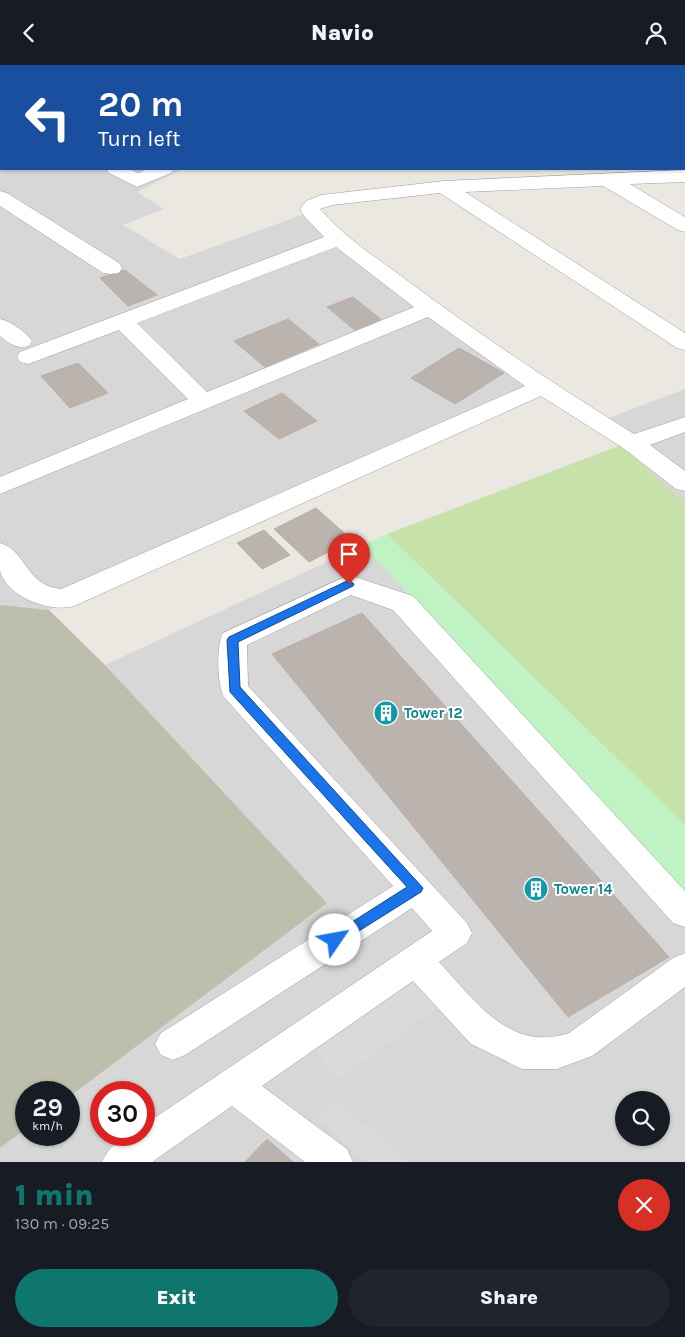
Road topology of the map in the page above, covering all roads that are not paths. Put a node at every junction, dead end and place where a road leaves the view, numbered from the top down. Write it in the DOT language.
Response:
graph roads {
  1 [pos="118,170"];
  2 [pos="162,170"];
  3 [pos="685,176"];
  4 [pos="608,180"];
  5 [pos="444,187"];
  6 [pos="0,197"];
  7 [pos="685,226"];
  8 [pos="338,239"];
  9 [pos="111,268"];
  10 [pos="430,308"];
  11 [pos="122,321"];
  12 [pos="0,326"];
  13 [pos="685,343"];
  14 [pos="542,387"];
  15 [pos="204,401"];
  16 [pos="685,425"];
  17 [pos="632,443"];
  18 [pos="685,483"];
  19 [pos="0,486"];
  20 [pos="0,552"];
  21 [pos="416,888"];
  22 [pos="685,913"];
  23 [pos="415,961"];
  24 [pos="685,968"];
  25 [pos="173,1044"];
  26 [pos="233,1085"];
  27 [pos="121,1162"];
  28 [pos="334,1162"];
  1 -- 2 [label="street"];
  3 -- 4 [label="street"];
  4 -- 5 [label="street"];
  4 -- 7 [label="street"];
  5 -- 8 [label="street"];
  5 -- 13 [label="street"];
  6 -- 9 [label="street"];
  8 -- 10 [label="street"];
  8 -- 11 [label="street"];
  10 -- 14 [label="street"];
  10 -- 15 [label="street"];
  11 -- 12 [label="street"];
  11 -- 15 [label="street"];
  14 -- 17 [label="street"];
  14 -- 20 [label="street"];
  15 -- 19 [label="street"];
  16 -- 17 [label="street"];
  17 -- 18 [label="street"];
  21 -- 22 [label="street"];
  21 -- 23 [label="street"];
  21 -- 25 [label="street"];
  23 -- 24 [label="street"];
  23 -- 26 [label="street"];
  26 -- 27 [label="street"];
  26 -- 28 [label="street"];
}
